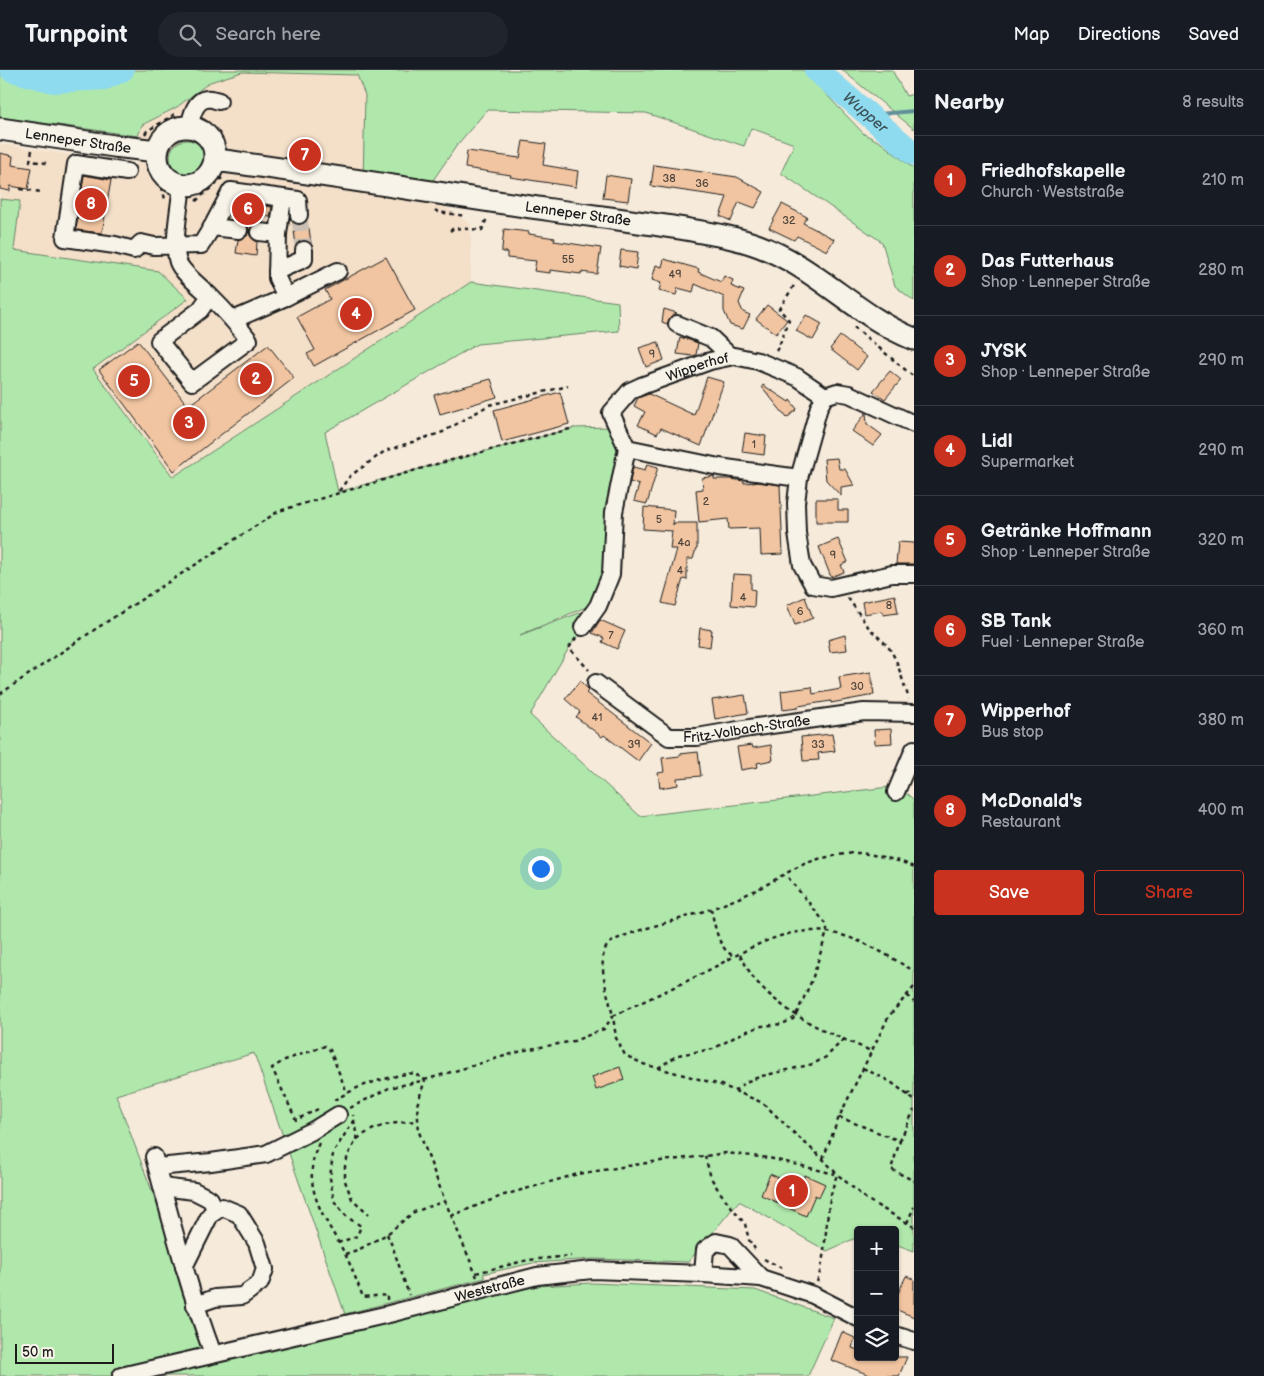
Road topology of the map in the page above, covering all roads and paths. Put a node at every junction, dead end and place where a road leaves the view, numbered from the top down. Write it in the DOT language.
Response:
graph roads {
  1 [pos="219,101"];
  2 [pos="190,126"];
  3 [pos="0,129"];
  4 [pos="32,146"];
  5 [pos="150,157"];
  6 [pos="216,160"];
  7 [pos="46,163"];
  8 [pos="127,172"];
  9 [pos="217,181"];
  10 [pos="182,185"];
  11 [pos="20,189"];
  12 [pos="42,192"];
  13 [pos="166,204"];
  14 [pos="194,204"];
  15 [pos="487,218"];
  16 [pos="212,226"];
  17 [pos="239,230"];
  18 [pos="450,231"];
  19 [pos="259,232"];
  20 [pos="278,234"];
  21 [pos="176,246"];
  22 [pos="304,250"];
  23 [pos="277,271"];
  24 [pos="338,271"];
  25 [pos="789,280"];
  26 [pos="210,296"];
  27 [pos="286,297"];
  28 [pos="233,320"];
  29 [pos="677,324"];
  30 [pos="853,326"];
  31 [pos="914,340"];
  32 [pos="776,351"];
  33 [pos="730,356"];
  34 [pos="914,377"];
  35 [pos="568,386"];
  36 [pos="825,396"];
  37 [pos="914,424"];
  38 [pos="574,428"];
  39 [pos="627,448"];
  40 [pos="800,478"];
  41 [pos="338,492"];
  42 [pos="914,574"];
  43 [pos="842,586"];
  44 [pos="583,627"];
  45 [pos="596,683"];
  46 [pos="0,694"];
  47 [pos="912,713"];
  48 [pos="914,749"];
  49 [pos="896,792"];
  50 [pos="914,868"];
  51 [pos="786,875"];
  52 [pos="711,909"];
  53 [pos="827,932"];
  54 [pos="740,955"];
  55 [pos="736,957"];
  56 [pos="914,971"];
  57 [pos="914,987"];
  58 [pos="907,995"];
  59 [pos="914,1002"];
  60 [pos="796,1015"];
  61 [pos="613,1016"];
  62 [pos="843,1040"];
  63 [pos="870,1051"];
  64 [pos="658,1068"];
  65 [pos="863,1068"];
  66 [pos="424,1080"];
  67 [pos="914,1090"];
  68 [pos="734,1091"];
  69 [pos="347,1093"];
  70 [pos="907,1095"];
  71 [pos="914,1100"];
  72 [pos="321,1107"];
  73 [pos="352,1107"];
  74 [pos="334,1109"];
  75 [pos="914,1110"];
  76 [pos="839,1118"];
  77 [pos="354,1120"];
  78 [pos="417,1121"];
  79 [pos="356,1139"];
  80 [pos="900,1141"];
  81 [pos="319,1143"];
  82 [pos="705,1156"];
  83 [pos="823,1159"];
  84 [pos="837,1174"];
  85 [pos="914,1182"];
  86 [pos="162,1187"];
  87 [pos="444,1201"];
  88 [pos="914,1207"];
  89 [pos="216,1210"];
  90 [pos="369,1214"];
  91 [pos="451,1216"];
  92 [pos="907,1223"];
  93 [pos="914,1227"];
  94 [pos="387,1234"];
  95 [pos="338,1243"];
  96 [pos="759,1253"];
  97 [pos="344,1254"];
  98 [pos="763,1258"];
  99 [pos="184,1267"];
  100 [pos="786,1270"];
  101 [pos="703,1274"];
  102 [pos="761,1278"];
  103 [pos="481,1290"];
  104 [pos="409,1295"];
  105 [pos="813,1295"];
  106 [pos="196,1305"];
  107 [pos="389,1314"];
  108 [pos="854,1316"];
  109 [pos="899,1336"];
  110 [pos="914,1341"];
  111 [pos="213,1354"];
  112 [pos="121,1376"];
  1 -- 2 [label="street"];
  2 -- 5 [label="main road"];
  2 -- 6 [label="main road"];
  3 -- 5 [label="main road, Lenneper Straße"];
  4 -- 7 [label="path"];
  5 -- 10 [label="main road"];
  5 -- 13 [label="path"];
  6 -- 10 [label="main road"];
  6 -- 31 [label="main road, Lenneper Straße"];
  8 -- 21 [label="street"];
  9 -- 14 [label="path"];
  10 -- 21 [label="street"];
  11 -- 12 [label="path"];
  15 -- 18 [label="path"];
  16 -- 17 [label="street"];
  16 -- 20 [label="street"];
  16 -- 21 [label="street"];
  19 -- 20 [label="street"];
  20 -- 23 [label="street"];
  21 -- 26 [label="street"];
  22 -- 23 [label="street"];
  23 -- 27 [label="street"];
  24 -- 27 [label="street"];
  25 -- 32 [label="path"];
  26 -- 28 [label="street"];
  26 -- 28 [label="street"];
  27 -- 28 [label="street"];
  29 -- 33 [label="street"];
  30 -- 34 [label="path"];
  33 -- 36 [label="street, Wipperhof"];
  33 -- 39 [label="street, Wipperhof"];
  35 -- 41 [label="path"];
  36 -- 37 [label="street"];
  36 -- 40 [label="street"];
  38 -- 41 [label="path"];
  39 -- 40 [label="street"];
  39 -- 44 [label="street"];
  40 -- 43 [label="street"];
  41 -- 46 [label="path"];
  42 -- 43 [label="street"];
  43 -- 47 [label="path"];
  44 -- 45 [label="path"];
  45 -- 47 [label="street, Fritz-Volbach-Straße"];
  48 -- 49 [label="street"];
  50 -- 51 [label="path"];
  51 -- 52 [label="path"];
  51 -- 53 [label="path"];
  52 -- 55 [label="path"];
  52 -- 61 [label="path"];
  53 -- 54 [label="path"];
  53 -- 56 [label="path"];
  53 -- 60 [label="path"];
  54 -- 55 [label="path"];
  54 -- 60 [label="path"];
  55 -- 61 [label="path"];
  57 -- 58 [label="path"];
  58 -- 59 [label="path"];
  58 -- 63 [label="path"];
  60 -- 62 [label="path"];
  60 -- 64 [label="path"];
  61 -- 64 [label="path"];
  61 -- 66 [label="path"];
  62 -- 63 [label="path"];
  62 -- 68 [label="path"];
  63 -- 65 [label="path"];
  64 -- 68 [label="path"];
  65 -- 70 [label="path"];
  65 -- 76 [label="path"];
  66 -- 69 [label="path"];
  66 -- 73 [label="path"];
  66 -- 78 [label="path"];
  67 -- 70 [label="path"];
  68 -- 83 [label="path"];
  69 -- 72 [label="path"];
  69 -- 74 [label="path"];
  70 -- 71 [label="path"];
  73 -- 74 [label="path"];
  73 -- 77 [label="path"];
  74 -- 86 [label="street"];
  75 -- 80 [label="path"];
  76 -- 80 [label="path"];
  76 -- 83 [label="path"];
  77 -- 79 [label="path"];
  77 -- 95 [label="path"];
  78 -- 79 [label="path"];
  78 -- 87 [label="path"];
  79 -- 90 [label="path"];
  80 -- 85 [label="path"];
  81 -- 95 [label="path"];
  82 -- 84 [label="path"];
  82 -- 91 [label="path"];
  82 -- 96 [label="path"];
  83 -- 84 [label="path"];
  84 -- 92 [label="path"];
  84 -- 105 [label="path"];
  86 -- 89 [label="street"];
  86 -- 99 [label="street"];
  87 -- 91 [label="path"];
  87 -- 94 [label="path"];
  88 -- 92 [label="path"];
  89 -- 99 [label="street"];
  89 -- 106 [label="street"];
  91 -- 103 [label="path"];
  92 -- 93 [label="path"];
  94 -- 97 [label="path"];
  94 -- 104 [label="path"];
  95 -- 97 [label="path"];
  97 -- 107 [label="path"];
  98 -- 100 [label="path"];
  99 -- 106 [label="street"];
  101 -- 102 [label="street, Weststraße"];
  101 -- 102 [label="street"];
  101 -- 103 [label="street, Weststraße"];
  102 -- 105 [label="street, Weststraße"];
  103 -- 107 [label="street, Weststraße"];
  105 -- 108 [label="street, Weststraße"];
  106 -- 111 [label="street"];
  107 -- 111 [label="street, Weststraße"];
  109 -- 110 [label="street"];
  111 -- 112 [label="street, Weststraße"];
}
